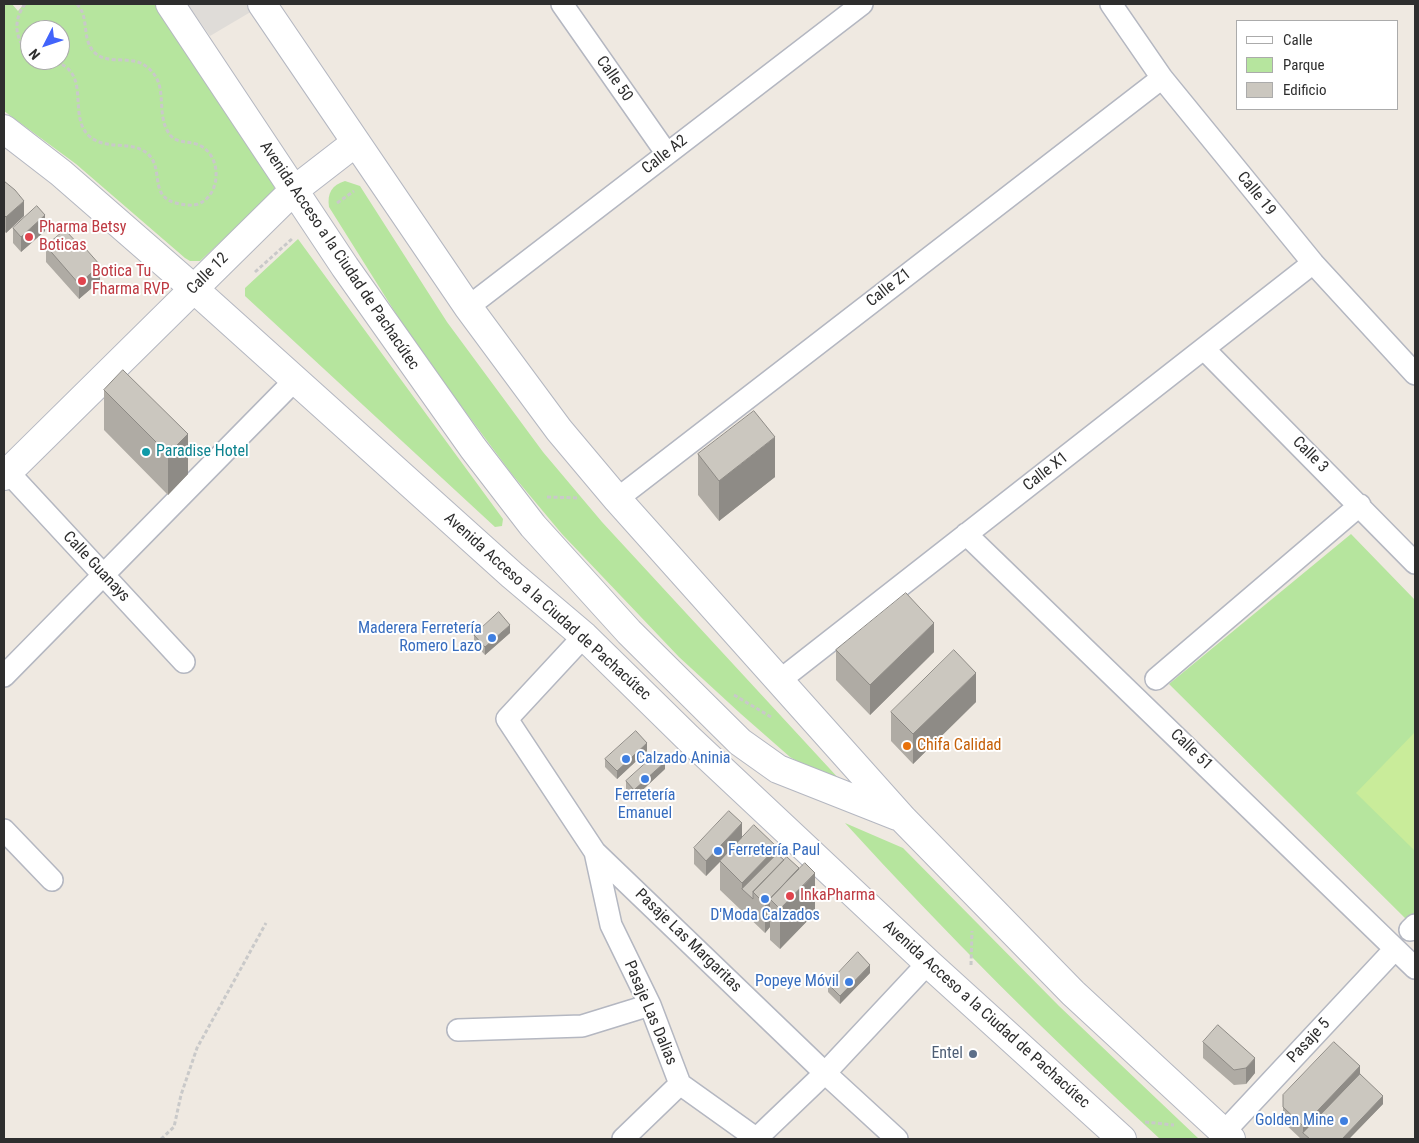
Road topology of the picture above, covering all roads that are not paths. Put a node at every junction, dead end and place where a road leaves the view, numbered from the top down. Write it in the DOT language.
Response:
graph roads {
  1 [pos="170,4"];
  2 [pos="262,4"];
  3 [pos="562,4"];
  4 [pos="862,4"];
  5 [pos="1111,4"];
  6 [pos="1162,78"];
  7 [pos="4,129"];
  8 [pos="355,143"];
  9 [pos="667,154"];
  10 [pos="293,191"];
  11 [pos="1313,264"];
  12 [pos="193,288"];
  13 [pos="468,307"];
  14 [pos="1204,348"];
  15 [pos="1415,374"];
  16 [pos="296,378"];
  17 [pos="6,474"];
  18 [pos="617,499"];
  19 [pos="1360,505"];
  20 [pos="966,534"];
  21 [pos="1415,563"];
  22 [pos="104,574"];
  23 [pos="584,636"];
  24 [pos="184,662"];
  25 [pos="4,676"];
  26 [pos="1156,679"];
  27 [pos="780,681"];
  28 [pos="903,819"];
  29 [pos="4,830"];
  30 [pos="594,852"];
  31 [pos="52,880"];
  32 [pos="1395,949"];
  33 [pos="928,963"];
  34 [pos="1415,968"];
  35 [pos="650,1005"];
  36 [pos="458,1030"];
  37 [pos="825,1073"];
  38 [pos="680,1084"];
  39 [pos="1132,1131"];
  40 [pos="1228,1136"];
  41 [pos="623,1139"];
  42 [pos="757,1139"];
  43 [pos="897,1139"];
  1 -- 10 [label="main road, Avenida Acceso a la Ciudad de Pachacútec"];
  2 -- 8 [label="main road, Avenida Acceso a la Ciudad de Pachacútec"];
  3 -- 9 [label="street, Calle 50"];
  4 -- 9 [label="street, Calle A2"];
  5 -- 6 [label="street, Calle 19"];
  6 -- 11 [label="street, Calle 19"];
  6 -- 18 [label="street, Calle Z1"];
  7 -- 12 [label="main road, Avenida Acceso a la Ciudad de Pachacútec"];
  8 -- 10 [label="main road, Calle 12"];
  8 -- 13 [label="main road, Avenida Acceso a la Ciudad de Pachacútec"];
  9 -- 13 [label="street, Calle A2"];
  10 -- 12 [label="main road, Calle 12"];
  10 -- 28 [label="main road, Avenida Acceso a la Ciudad de Pachacútec"];
  11 -- 14 [label="street, Calle X1"];
  11 -- 15 [label="street, Calle 19"];
  12 -- 16 [label="main road, Avenida Acceso a la Ciudad de Pachacútec"];
  12 -- 17 [label="main road, Calle 12"];
  13 -- 18 [label="main road, Avenida Acceso a la Ciudad de Pachacútec"];
  14 -- 19 [label="street, Calle 3"];
  14 -- 20 [label="street, Calle X1"];
  16 -- 22 [label="street"];
  16 -- 23 [label="main road, Avenida Acceso a la Ciudad de Pachacútec"];
  17 -- 22 [label="street, Calle Guanays"];
  18 -- 27 [label="main road, Avenida Acceso a la Ciudad de Pachacútec"];
  19 -- 21 [label="street, Calle 3"];
  19 -- 26 [label="street"];
  20 -- 27 [label="street, Calle X1"];
  20 -- 32 [label="street, Calle 51"];
  22 -- 24 [label="street, Calle Guanays"];
  22 -- 25 [label="street"];
  23 -- 30 [label="street, Pasaje Las Margaritas"];
  23 -- 33 [label="main road, Avenida Acceso a la Ciudad de Pachacútec"];
  27 -- 28 [label="main road, Avenida Acceso a la Ciudad de Pachacútec"];
  28 -- 40 [label="main road, Avenida Acceso a la Ciudad de Pachacútec"];
  29 -- 31 [label="street"];
  30 -- 35 [label="street, Pasaje Las Dalias"];
  30 -- 37 [label="street, Pasaje Las Margaritas"];
  32 -- 34 [label="street, Calle 51"];
  32 -- 40 [label="street, Pasaje 5"];
  33 -- 37 [label="street"];
  33 -- 39 [label="main road, Avenida Acceso a la Ciudad de Pachacútec"];
  35 -- 36 [label="street"];
  35 -- 38 [label="street, Pasaje Las Dalias"];
  37 -- 42 [label="street"];
  37 -- 43 [label="street, Pasaje Las Margaritas"];
  38 -- 41 [label="street"];
  38 -- 42 [label="street, Pasaje Las Dalias"];
}
